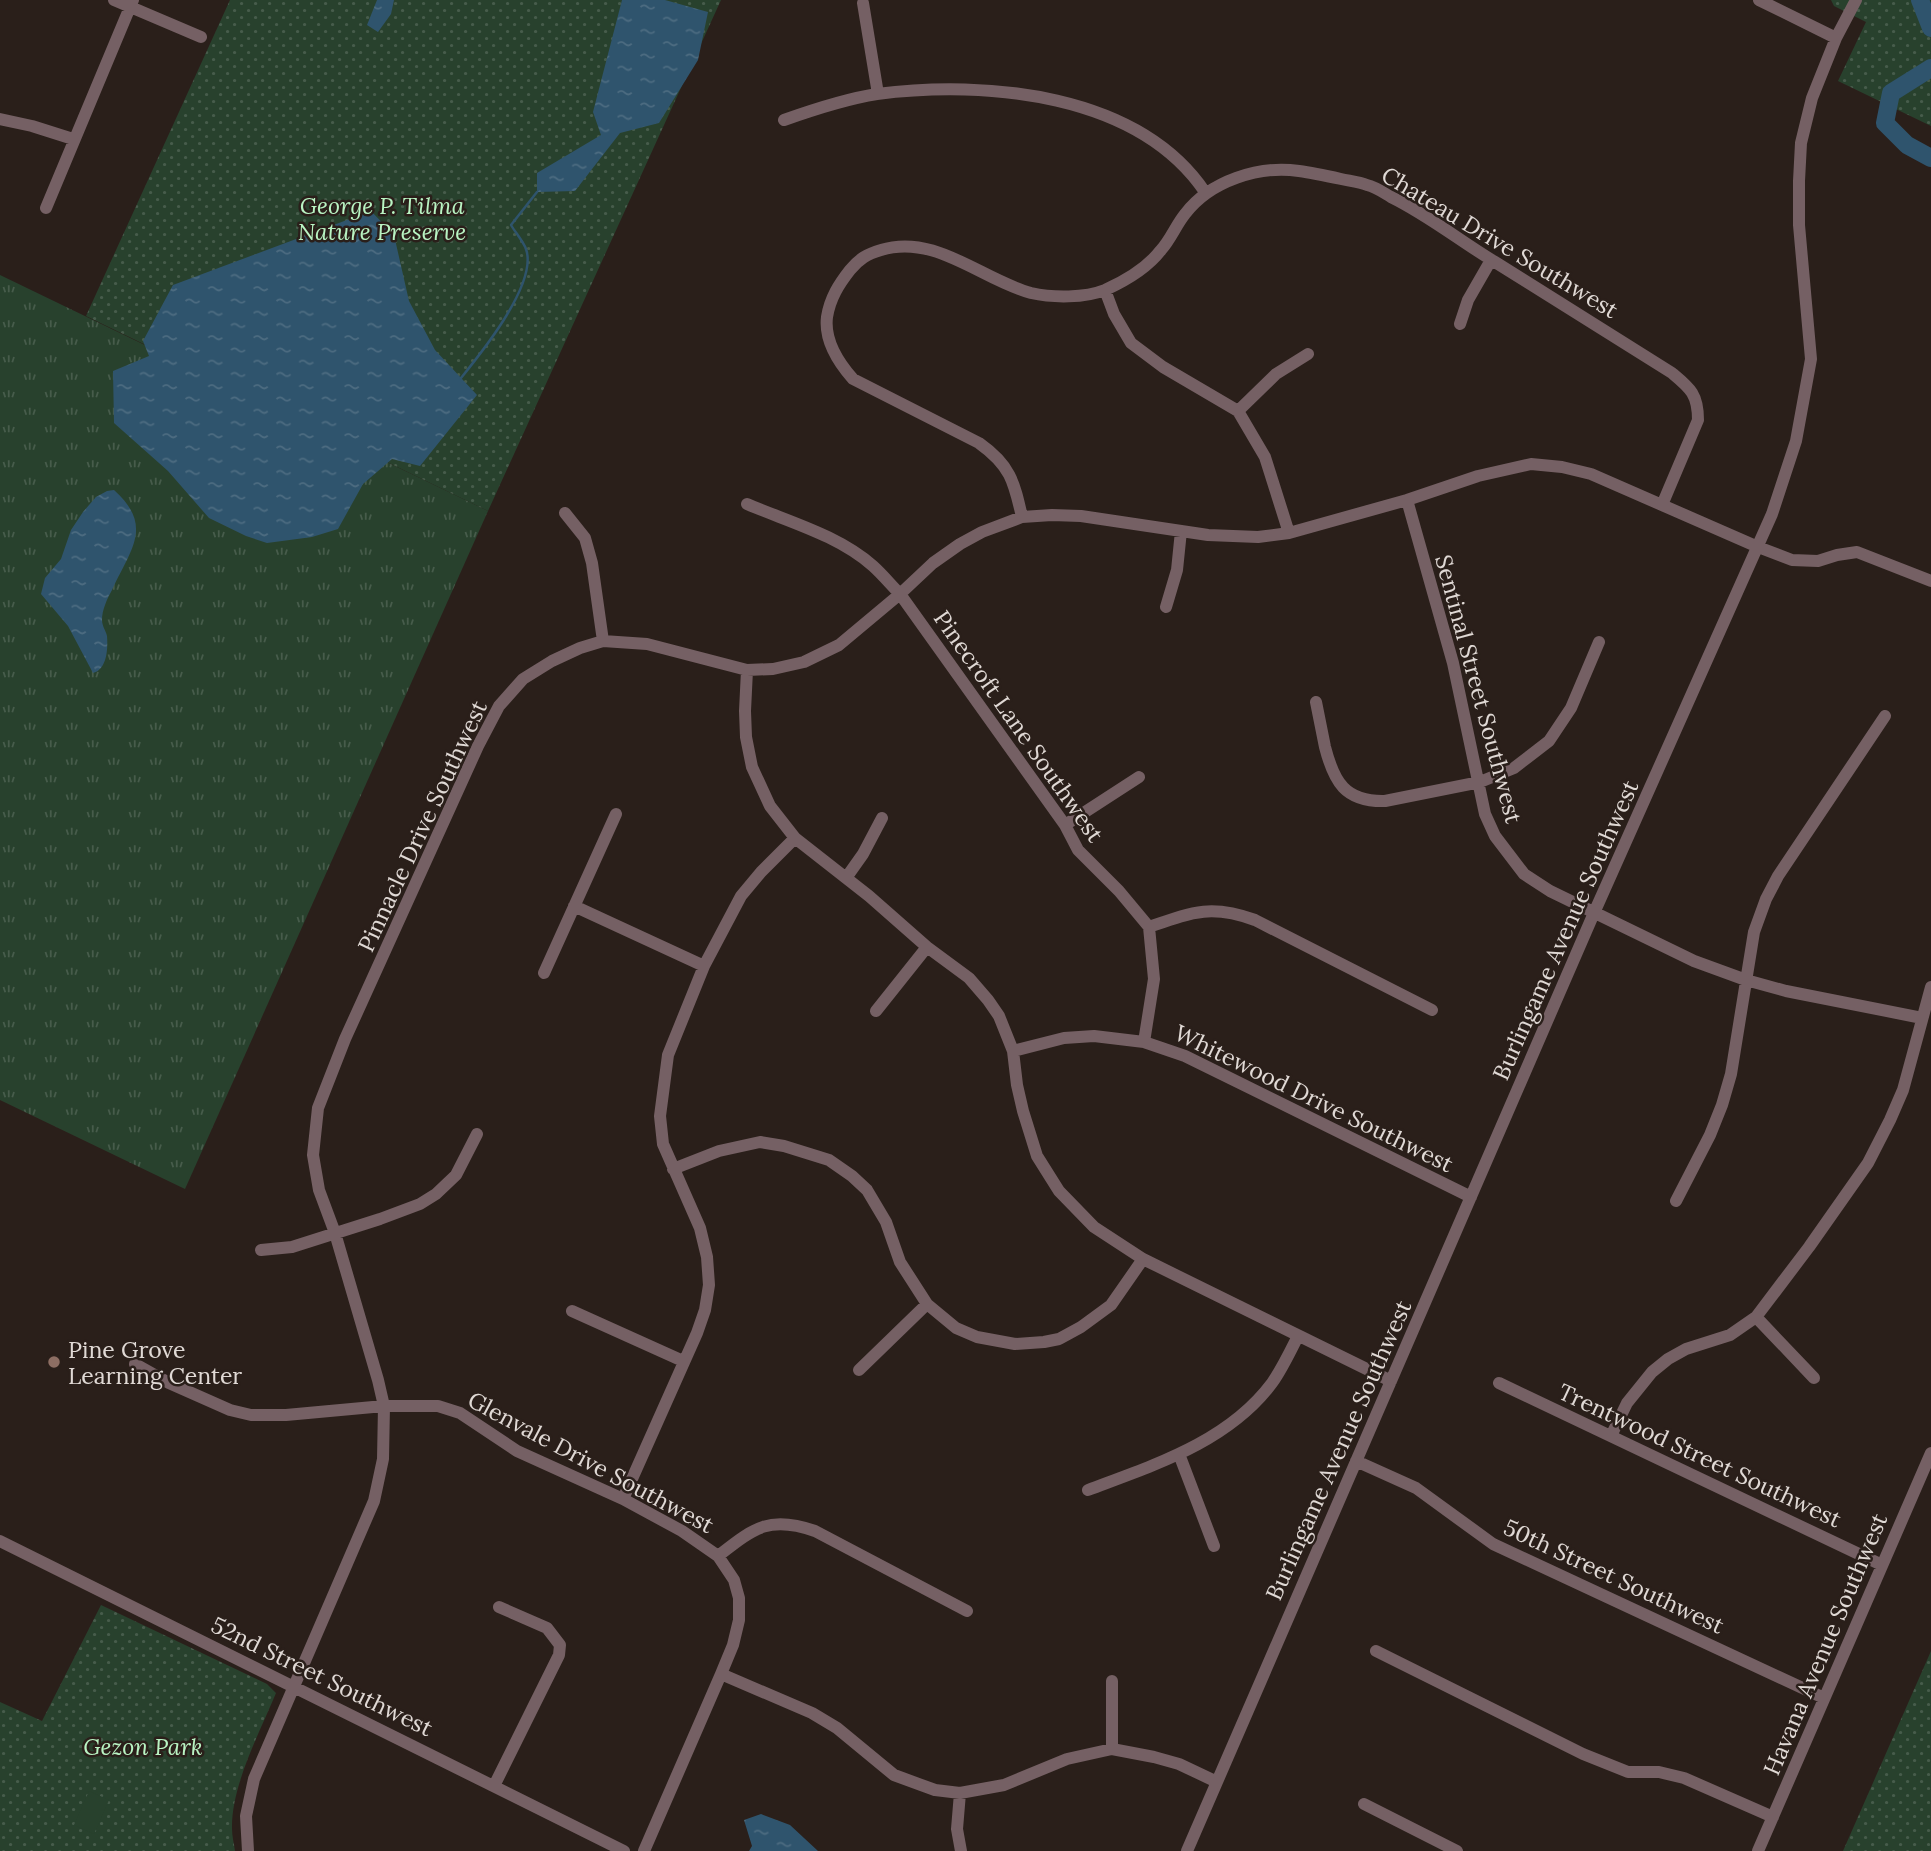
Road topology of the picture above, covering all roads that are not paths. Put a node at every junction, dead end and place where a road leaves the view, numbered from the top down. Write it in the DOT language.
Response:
graph roads {
  1 [pos="114,0"];
  2 [pos="1759,0"];
  3 [pos="1856,0"];
  4 [pos="132,3"];
  5 [pos="863,3"];
  6 [pos="201,37"];
  7 [pos="1836,38"];
  8 [pos="877,94"];
  9 [pos="0,119"];
  10 [pos="784,120"];
  11 [pos="73,139"];
  12 [pos="1205,192"];
  13 [pos="46,208"];
  14 [pos="1491,260"];
  15 [pos="1105,290"];
  16 [pos="1460,324"];
  17 [pos="1308,354"];
  18 [pos="1238,411"];
  19 [pos="1407,500"];
  20 [pos="747,504"];
  21 [pos="1662,505"];
  22 [pos="565,513"];
  23 [pos="1022,517"];
  24 [pos="1181,531"];
  25 [pos="1289,533"];
  26 [pos="1758,547"];
  27 [pos="1931,581"];
  28 [pos="900,594"];
  29 [pos="1166,607"];
  30 [pos="603,641"];
  31 [pos="1599,642"];
  32 [pos="747,670"];
  33 [pos="1316,702"];
  34 [pos="1885,716"];
  35 [pos="1139,777"];
  36 [pos="1480,782"];
  37 [pos="616,814"];
  38 [pos="882,818"];
  39 [pos="1065,825"];
  40 [pos="795,838"];
  41 [pos="846,878"];
  42 [pos="574,906"];
  43 [pos="1594,914"];
  44 [pos="1149,927"];
  45 [pos="928,947"];
  46 [pos="704,966"];
  47 [pos="544,972"];
  48 [pos="1746,980"];
  49 [pos="1931,987"];
  50 [pos="1432,1010"];
  51 [pos="876,1011"];
  52 [pos="1922,1018"];
  53 [pos="1144,1042"];
  54 [pos="1013,1051"];
  55 [pos="477,1134"];
  56 [pos="673,1169"];
  57 [pos="1471,1197"];
  58 [pos="1676,1201"];
  59 [pos="335,1233"];
  60 [pos="261,1250"];
  61 [pos="1143,1259"];
  62 [pos="927,1304"];
  63 [pos="572,1311"];
  64 [pos="1756,1317"];
  65 [pos="1298,1336"];
  66 [pos="683,1361"];
  67 [pos="135,1364"];
  68 [pos="859,1370"];
  69 [pos="1814,1378"];
  70 [pos="1391,1381"];
  71 [pos="1499,1383"];
  72 [pos="384,1406"];
  73 [pos="1611,1436"];
  74 [pos="1931,1453"];
  75 [pos="1179,1454"];
  76 [pos="1356,1461"];
  77 [pos="1088,1490"];
  78 [pos="623,1499"];
  79 [pos="0,1541"];
  80 [pos="1214,1546"];
  81 [pos="718,1556"];
  82 [pos="1882,1565"];
  83 [pos="499,1607"];
  84 [pos="967,1611"];
  85 [pos="1376,1651"];
  86 [pos="721,1674"];
  87 [pos="1112,1681"];
  88 [pos="294,1686"];
  89 [pos="1824,1698"];
  90 [pos="1112,1749"];
  91 [pos="1217,1782"];
  92 [pos="494,1786"];
  93 [pos="960,1793"];
  94 [pos="1364,1804"];
  95 [pos="1773,1817"];
  96 [pos="1437,1847"];
  97 [pos="248,1851"];
  98 [pos="624,1851"];
  99 [pos="644,1851"];
  100 [pos="961,1851"];
  101 [pos="1187,1851"];
  102 [pos="1457,1851"];
  103 [pos="1758,1851"];
  1 -- 4 [label="street"];
  2 -- 7 [label="street"];
  3 -- 7 [label="street, Burlingame Avenue Southwest"];
  4 -- 6 [label="street"];
  4 -- 11 [label="street"];
  5 -- 8 [label="street"];
  7 -- 26 [label="street, Burlingame Avenue Southwest"];
  8 -- 10 [label="street"];
  8 -- 12 [label="street"];
  9 -- 11 [label="street"];
  11 -- 13 [label="street"];
  12 -- 14 [label="street, Chateau Drive Southwest"];
  12 -- 15 [label="street, Chateau Drive Southwest"];
  14 -- 16 [label="street"];
  14 -- 21 [label="street, Chateau Drive Southwest"];
  15 -- 18 [label="street"];
  15 -- 23 [label="street, Chateau Drive Southwest"];
  17 -- 18 [label="street"];
  18 -- 25 [label="street"];
  19 -- 21 [label="street, Pinnacle Drive Southwest"];
  19 -- 25 [label="street, Pinnacle Drive Southwest"];
  19 -- 36 [label="street, Sentinal Street Southwest"];
  20 -- 28 [label="street, Pinecroft Lane Southwest"];
  21 -- 26 [label="street, Pinnacle Drive Southwest"];
  22 -- 30 [label="street"];
  23 -- 24 [label="street, Pinnacle Drive Southwest"];
  23 -- 28 [label="street, Pinnacle Drive Southwest"];
  24 -- 25 [label="street, Pinnacle Drive Southwest"];
  24 -- 29 [label="street"];
  26 -- 27 [label="street, Pinnacle Drive Southwest"];
  26 -- 43 [label="street, Burlingame Avenue Southwest"];
  28 -- 32 [label="street, Pinnacle Drive Southwest"];
  28 -- 39 [label="street, Pinecroft Lane Southwest"];
  30 -- 32 [label="street, Pinnacle Drive Southwest"];
  30 -- 59 [label="street, Pinnacle Drive Southwest"];
  31 -- 36 [label="street"];
  32 -- 40 [label="street"];
  33 -- 36 [label="street"];
  34 -- 48 [label="street"];
  35 -- 39 [label="street"];
  36 -- 43 [label="street, Sentinal Street Southwest"];
  37 -- 42 [label="street"];
  38 -- 41 [label="street"];
  39 -- 44 [label="street, Pinecroft Lane Southwest"];
  40 -- 41 [label="street"];
  40 -- 46 [label="street"];
  41 -- 45 [label="street"];
  42 -- 46 [label="street"];
  42 -- 47 [label="street"];
  43 -- 48 [label="street, Sentinal Street Southwest"];
  43 -- 57 [label="street, Burlingame Avenue Southwest"];
  44 -- 50 [label="street"];
  44 -- 53 [label="street"];
  45 -- 51 [label="street"];
  45 -- 54 [label="street"];
  46 -- 56 [label="street"];
  48 -- 52 [label="street, Sentinal Street Southwest"];
  48 -- 58 [label="street"];
  49 -- 52 [label="street"];
  52 -- 64 [label="street"];
  53 -- 54 [label="street, Whitewood Drive Southwest"];
  53 -- 57 [label="street, Whitewood Drive Southwest"];
  54 -- 61 [label="street"];
  55 -- 59 [label="street"];
  56 -- 62 [label="street"];
  56 -- 66 [label="street"];
  57 -- 70 [label="street, Burlingame Avenue Southwest"];
  59 -- 60 [label="street"];
  59 -- 72 [label="street, Pinnacle Drive Southwest"];
  61 -- 62 [label="street"];
  61 -- 65 [label="street"];
  62 -- 68 [label="street"];
  63 -- 66 [label="street"];
  64 -- 69 [label="street"];
  64 -- 73 [label="street"];
  65 -- 70 [label="street"];
  65 -- 75 [label="street"];
  66 -- 78 [label="street"];
  67 -- 72 [label="street, Glenvale Drive Southwest"];
  70 -- 76 [label="street, Burlingame Avenue Southwest"];
  71 -- 73 [label="street, Trentwood Street Southwest"];
  72 -- 78 [label="street, Glenvale Drive Southwest"];
  72 -- 88 [label="street, Pinnacle Drive Southwest"];
  73 -- 82 [label="street, Trentwood Street Southwest"];
  74 -- 82 [label="street, Havana Avenue Southwest"];
  75 -- 77 [label="street"];
  75 -- 80 [label="street"];
  76 -- 89 [label="street, 50th Street Southwest"];
  76 -- 91 [label="street, Burlingame Avenue Southwest"];
  78 -- 81 [label="street, Glenvale Drive Southwest"];
  79 -- 88 [label="street, 52nd Street Southwest"];
  81 -- 84 [label="street"];
  81 -- 86 [label="street, Glenvale Drive Southwest"];
  82 -- 89 [label="street, Havana Avenue Southwest"];
  83 -- 92 [label="street"];
  85 -- 95 [label="street"];
  86 -- 93 [label="street"];
  86 -- 99 [label="street, Glenvale Drive Southwest"];
  87 -- 90 [label="street"];
  88 -- 92 [label="street, 52nd Street Southwest"];
  88 -- 97 [label="street, Pinnacle Drive Southwest"];
  89 -- 95 [label="street, Havana Avenue Southwest"];
  90 -- 91 [label="street"];
  90 -- 93 [label="street"];
  91 -- 101 [label="street, Burlingame Avenue Southwest"];
  92 -- 98 [label="street, 52nd Street Southwest"];
  93 -- 100 [label="street"];
  94 -- 96 [label="street"];
  95 -- 103 [label="street, Havana Avenue Southwest"];
  96 -- 102 [label="street"];
}
